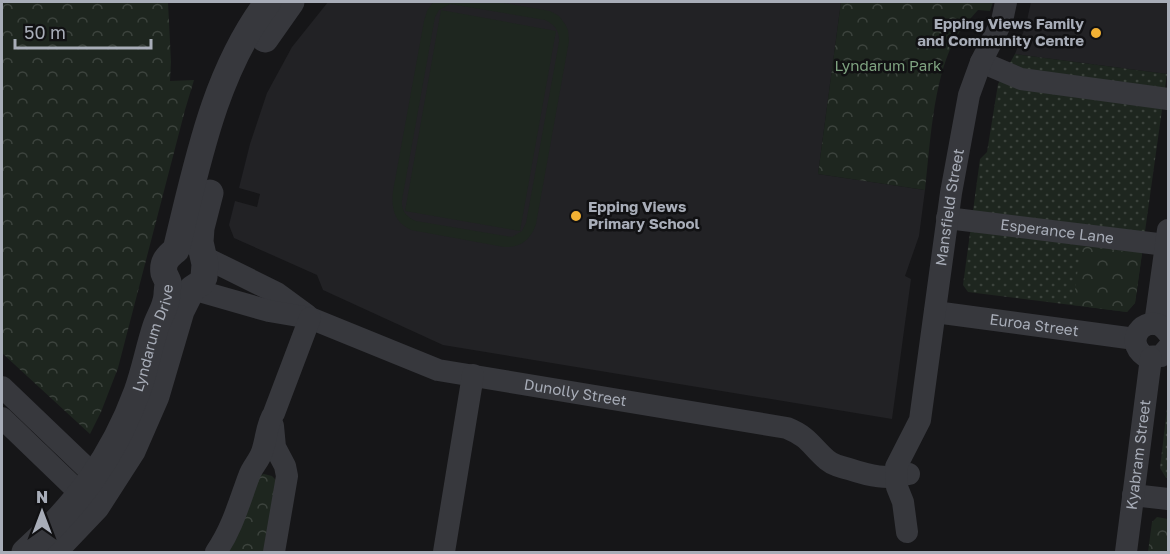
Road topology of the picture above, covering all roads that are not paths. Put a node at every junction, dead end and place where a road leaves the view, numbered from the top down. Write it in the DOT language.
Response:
graph roads {
  1 [pos="268,2"];
  2 [pos="291,2"];
  3 [pos="1006,2"];
  4 [pos="981,62"];
  5 [pos="1168,99"];
  6 [pos="947,218"];
  7 [pos="1167,237"];
  8 [pos="176,250"];
  9 [pos="202,256"];
  10 [pos="180,286"];
  11 [pos="935,312"];
  12 [pos="310,318"];
  13 [pos="1162,328"];
  14 [pos="1135,339"];
  15 [pos="1164,351"];
  16 [pos="473,375"];
  17 [pos="2,387"];
  18 [pos="274,413"];
  19 [pos="2,418"];
  20 [pos="900,473"];
  21 [pos="249,476"];
  22 [pos="286,482"];
  23 [pos="96,492"];
  24 [pos="1133,495"];
  25 [pos="1168,500"];
  26 [pos="906,542"];
  27 [pos="25,552"];
  28 [pos="52,552"];
  29 [pos="216,552"];
  30 [pos="274,552"];
  31 [pos="444,552"];
  32 [pos="1126,552"];
  1 -- 8 [label="street, Lyndarum Drive"];
  2 -- 9 [label="street, Lyndarum Drive"];
  3 -- 4 [label="street, Mansfield Street"];
  4 -- 5 [label="street"];
  4 -- 6 [label="street, Mansfield Street"];
  6 -- 7 [label="street, Esperance Lane"];
  6 -- 11 [label="street, Mansfield Street"];
  7 -- 13 [label="street"];
  8 -- 9 [label="street"];
  8 -- 10 [label="street, Lyndarum Drive"];
  9 -- 10 [label="street, Lyndarum Drive"];
  9 -- 12 [label="street, Dunolly Street"];
  10 -- 12 [label="street, Dunolly Street"];
  10 -- 23 [label="street, Lyndarum Drive"];
  11 -- 14 [label="street, Euroa Street"];
  11 -- 20 [label="street, Mansfield Street"];
  12 -- 16 [label="street, Dunolly Street"];
  12 -- 18 [label="street"];
  13 -- 14 [label="street"];
  14 -- 15 [label="street"];
  15 -- 24 [label="street, Kyabram Street"];
  16 -- 20 [label="street, Dunolly Street"];
  16 -- 31 [label="street"];
  17 -- 23 [label="street"];
  18 -- 21 [label="street"];
  18 -- 22 [label="street"];
  19 -- 23 [label="street"];
  20 -- 26 [label="street"];
  21 -- 22 [label="street"];
  21 -- 29 [label="street"];
  22 -- 30 [label="street"];
  23 -- 27 [label="street, Lyndarum Drive"];
  23 -- 28 [label="street, Lyndarum Drive"];
  24 -- 25 [label="street"];
  24 -- 32 [label="street, Kyabram Street"];
}
